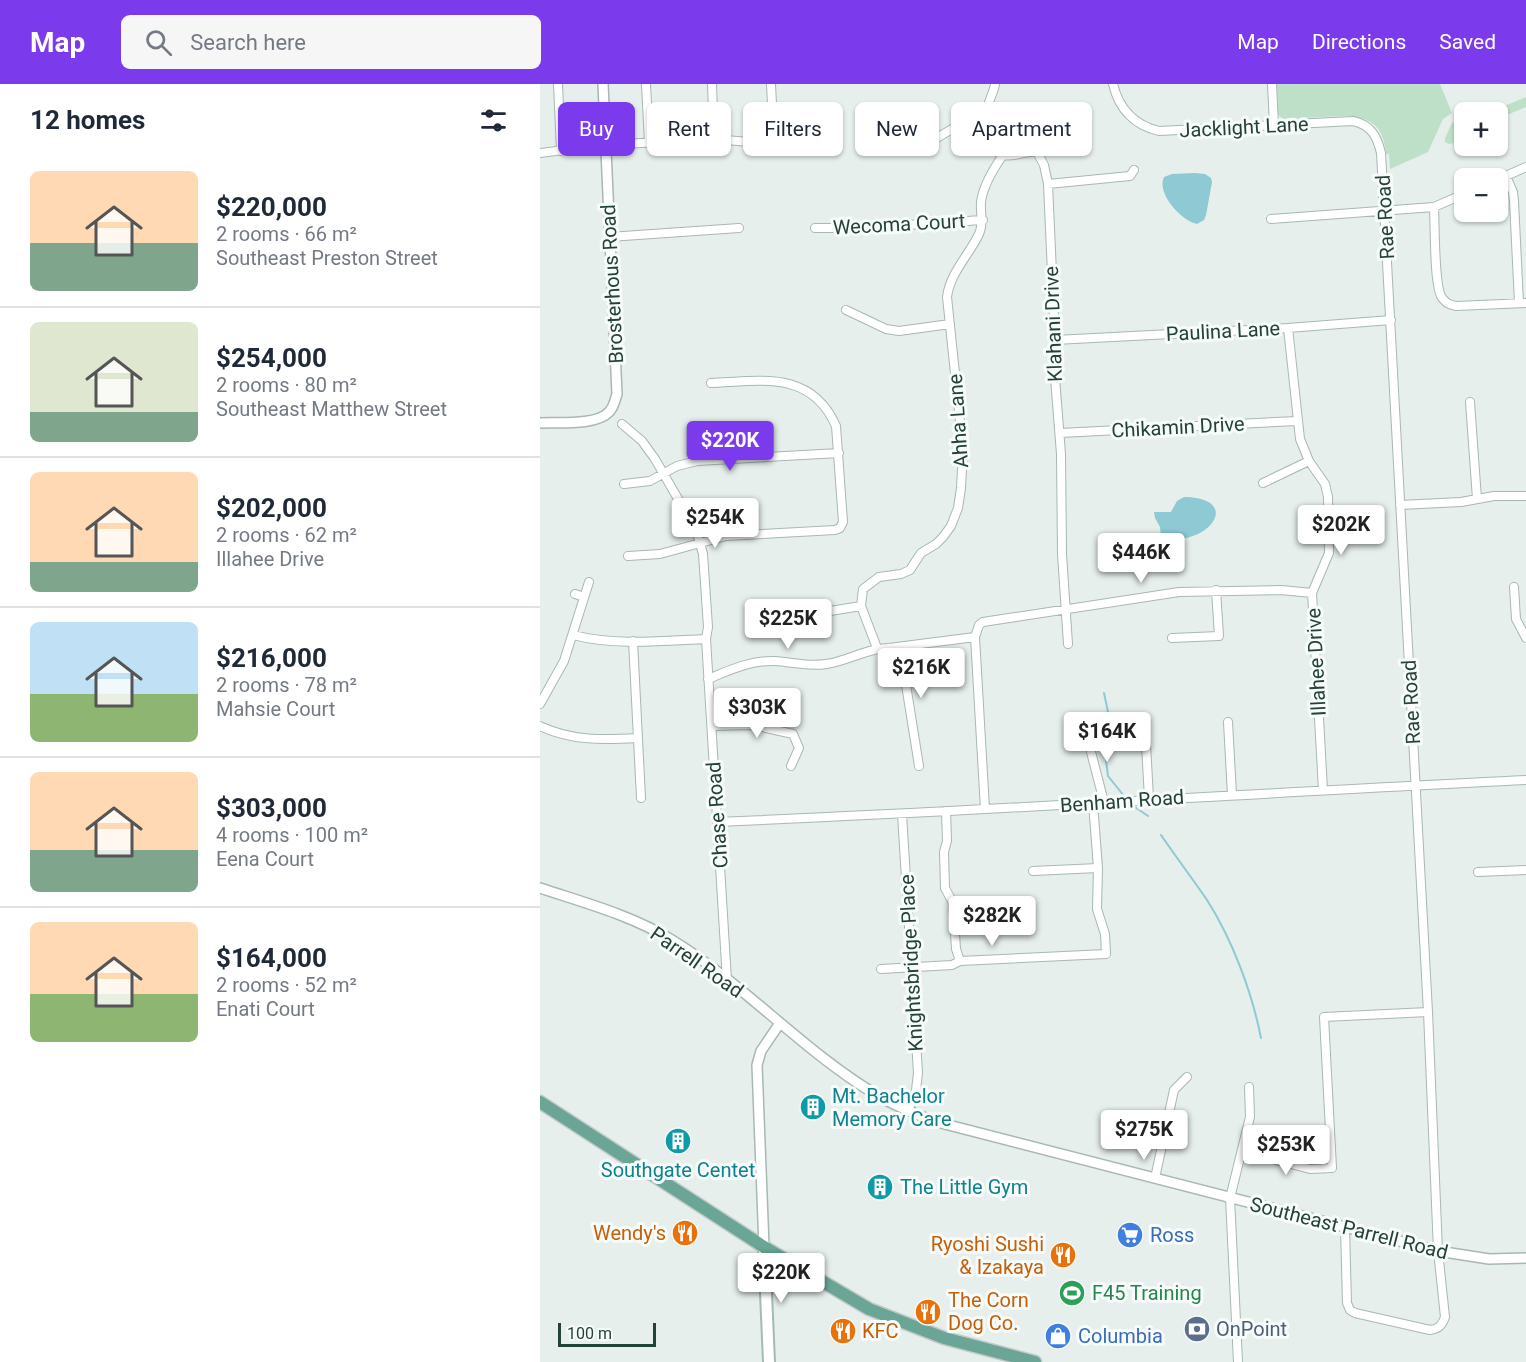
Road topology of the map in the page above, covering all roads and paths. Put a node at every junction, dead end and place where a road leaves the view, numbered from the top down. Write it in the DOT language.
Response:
graph roads {
  1 [pos="558,84"];
  2 [pos="603,84"];
  3 [pos="646,84"];
  4 [pos="711,84"];
  5 [pos="771,84"];
  6 [pos="995,84"];
  7 [pos="1113,84"];
  8 [pos="1272,84"];
  9 [pos="559,102"];
  10 [pos="604,102"];
  11 [pos="712,102"];
  12 [pos="772,102"];
  13 [pos="990,102"];
  14 [pos="647,113"];
  15 [pos="1274,125"];
  16 [pos="558,151"];
  17 [pos="540,153"];
  18 [pos="1381,153"];
  19 [pos="605,156"];
  20 [pos="1002,156"];
  21 [pos="1039,156"];
  22 [pos="1526,167"];
  23 [pos="1134,170"];
  24 [pos="1508,175"];
  25 [pos="1508,180"];
  26 [pos="1048,184"];
  27 [pos="1454,198"];
  28 [pos="1434,207"];
  29 [pos="1385,211"];
  30 [pos="1271,219"];
  31 [pos="983,220"];
  32 [pos="739,228"];
  33 [pos="815,228"];
  34 [pos="609,237"];
  35 [pos="1522,303"];
  36 [pos="846,310"];
  37 [pos="1391,320"];
  38 [pos="950,324"];
  39 [pos="1288,328"];
  40 [pos="1054,340"];
  41 [pos="711,383"];
  42 [pos="1470,402"];
  43 [pos="1297,421"];
  44 [pos="540,423"];
  45 [pos="622,424"];
  46 [pos="1060,433"];
  47 [pos="840,453"];
  48 [pos="1310,461"];
  49 [pos="664,473"];
  50 [pos="1263,483"];
  51 [pos="624,484"];
  52 [pos="1526,496"];
  53 [pos="1477,499"];
  54 [pos="1400,506"];
  55 [pos="700,544"];
  56 [pos="628,556"];
  57 [pos="589,582"];
  58 [pos="1514,587"];
  59 [pos="1215,590"];
  60 [pos="1312,593"];
  61 [pos="575,594"];
  62 [pos="584,597"];
  63 [pos="861,606"];
  64 [pos="1066,609"];
  65 [pos="794,612"];
  66 [pos="573,635"];
  67 [pos="975,637"];
  68 [pos="1172,638"];
  69 [pos="1526,638"];
  70 [pos="706,639"];
  71 [pos="633,642"];
  72 [pos="1068,644"];
  73 [pos="877,648"];
  74 [pos="889,648"];
  75 [pos="708,679"];
  76 [pos="540,704"];
  77 [pos="1228,722"];
  78 [pos="540,726"];
  79 [pos="712,726"];
  80 [pos="1093,726"];
  81 [pos="637,738"];
  82 [pos="1146,744"];
  83 [pos="791,766"];
  84 [pos="919,766"];
  85 [pos="1526,780"];
  86 [pos="1415,785"];
  87 [pos="1323,790"];
  88 [pos="1232,795"];
  89 [pos="641,798"];
  90 [pos="1149,799"];
  91 [pos="1104,802"];
  92 [pos="1093,803"];
  93 [pos="985,809"];
  94 [pos="946,812"];
  95 [pos="902,814"];
  96 [pos="718,822"];
  97 [pos="1098,868"];
  98 [pos="1526,870"];
  99 [pos="1033,871"];
  100 [pos="1478,872"];
  101 [pos="540,888"];
  102 [pos="960,961"];
  103 [pos="911,967"];
  104 [pos="881,969"];
  105 [pos="727,980"];
  106 [pos="1428,1012"];
  107 [pos="780,1023"];
  108 [pos="1187,1077"];
  109 [pos="1249,1087"];
  110 [pos="540,1102"];
  111 [pos="908,1111"];
  112 [pos="1243,1152"];
  113 [pos="1155,1178"];
  114 [pos="1230,1198"];
  115 [pos="1345,1228"];
  116 [pos="764,1246"];
  117 [pos="1438,1251"];
  118 [pos="1526,1258"];
  119 [pos="795,1265"];
  120 [pos="766,1283"];
  121 [pos="769,1362"];
  122 [pos="1035,1362"];
  123 [pos="1238,1362"];
  1 -- 9 [label="street"];
  2 -- 10 [label="street, Brosterhous Road"];
  3 -- 14 [label="street"];
  4 -- 11 [label="street"];
  5 -- 12 [label="street"];
  6 -- 13 [label="street"];
  7 -- 15 [label="street, Jacklight Lane"];
  8 -- 15 [label="street"];
  15 -- 18 [label="street, Jacklight Lane"];
  16 -- 17 [label="street"];
  18 -- 29 [label="street, Rae Road"];
  19 -- 34 [label="street, Brosterhous Road"];
  20 -- 31 [label="street, Ahha Lane"];
  21 -- 26 [label="street, Klahani Drive"];
  22 -- 24 [label="street"];
  23 -- 26 [label="street"];
  25 -- 35 [label="street"];
  26 -- 40 [label="street, Klahani Drive"];
  27 -- 28 [label="street"];
  28 -- 29 [label="street"];
  28 -- 35 [label="street"];
  29 -- 30 [label="street"];
  29 -- 37 [label="street, Rae Road"];
  31 -- 33 [label="street, Wecoma Court"];
  31 -- 38 [label="street, Ahha Lane"];
  32 -- 34 [label="street"];
  34 -- 44 [label="street, Brosterhous Road"];
  36 -- 38 [label="street"];
  37 -- 39 [label="street, Paulina Lane"];
  37 -- 54 [label="street, Rae Road"];
  38 -- 63 [label="street, Ahha Lane"];
  39 -- 40 [label="street, Paulina Lane"];
  39 -- 43 [label="street, Illahee Drive"];
  40 -- 46 [label="street, Klahani Drive"];
  41 -- 47 [label="street"];
  42 -- 53 [label="street"];
  43 -- 46 [label="street, Chikamin Drive"];
  43 -- 48 [label="street, Illahee Drive"];
  45 -- 49 [label="street, Chase Road"];
  46 -- 64 [label="street, Klahani Drive"];
  47 -- 49 [label="street"];
  47 -- 55 [label="street"];
  48 -- 50 [label="street"];
  48 -- 60 [label="street, Illahee Drive"];
  49 -- 51 [label="street"];
  49 -- 55 [label="street, Chase Road"];
  52 -- 53 [label="street"];
  53 -- 54 [label="street"];
  54 -- 86 [label="street, Rae Road"];
  55 -- 56 [label="street"];
  55 -- 70 [label="street, Chase Road"];
  57 -- 62 [label="street"];
  58 -- 69 [label="street"];
  59 -- 60 [label="street"];
  59 -- 64 [label="street"];
  59 -- 68 [label="street"];
  60 -- 87 [label="street, Illahee Drive"];
  61 -- 62 [label="street"];
  62 -- 66 [label="street"];
  63 -- 65 [label="street"];
  63 -- 73 [label="street"];
  64 -- 67 [label="street"];
  64 -- 72 [label="street, Klahani Drive"];
  66 -- 71 [label="street"];
  66 -- 76 [label="street"];
  67 -- 74 [label="street"];
  67 -- 93 [label="street"];
  70 -- 71 [label="street"];
  70 -- 75 [label="street, Chase Road"];
  71 -- 81 [label="street"];
  73 -- 74 [label="street"];
  73 -- 75 [label="street"];
  74 -- 84 [label="street"];
  75 -- 79 [label="street, Chase Road"];
  77 -- 88 [label="street"];
  78 -- 81 [label="street"];
  79 -- 83 [label="street"];
  79 -- 96 [label="street, Chase Road"];
  80 -- 91 [label="street"];
  81 -- 89 [label="street"];
  82 -- 90 [label="street"];
  85 -- 86 [label="street, Benham Road"];
  86 -- 87 [label="street, Benham Road"];
  86 -- 106 [label="street, Rae Road"];
  87 -- 88 [label="street, Benham Road"];
  88 -- 90 [label="street, Benham Road"];
  90 -- 91 [label="street, Benham Road"];
  91 -- 92 [label="street, Benham Road"];
  92 -- 93 [label="street, Benham Road"];
  92 -- 97 [label="street"];
  93 -- 94 [label="street, Benham Road"];
  94 -- 95 [label="street, Benham Road"];
  94 -- 102 [label="street"];
  95 -- 96 [label="street, Benham Road"];
  95 -- 103 [label="street, Knightsbridge Place"];
  96 -- 105 [label="street, Chase Road"];
  97 -- 99 [label="street"];
  97 -- 102 [label="street"];
  98 -- 100 [label="street"];
  101 -- 105 [label="street, Parrell Road"];
  102 -- 103 [label="street"];
  103 -- 104 [label="street"];
  103 -- 111 [label="street, Knightsbridge Place"];
  105 -- 107 [label="street, Parrell Road"];
  106 -- 112 [label="street"];
  106 -- 117 [label="street, Rae Road"];
  107 -- 111 [label="street, Southeast Parrell Road"];
  107 -- 116 [label="street"];
  108 -- 113 [label="street"];
  109 -- 112 [label="street"];
  110 -- 116 [label="main road"];
  111 -- 113 [label="street, Southeast Parrell Road"];
  112 -- 114 [label="street"];
  113 -- 114 [label="street, Southeast Parrell Road"];
  114 -- 115 [label="street, Southeast Parrell Road"];
  114 -- 123 [label="street"];
  115 -- 117 [label="street, Southeast Parrell Road"];
  115 -- 117 [label="street, Rae Road"];
  116 -- 119 [label="main road"];
  116 -- 120 [label="main road"];
  117 -- 118 [label="street, Southeast Parrell Road"];
  119 -- 120 [label="main road"];
  119 -- 122 [label="main road"];
  120 -- 121 [label="main road"];
}
